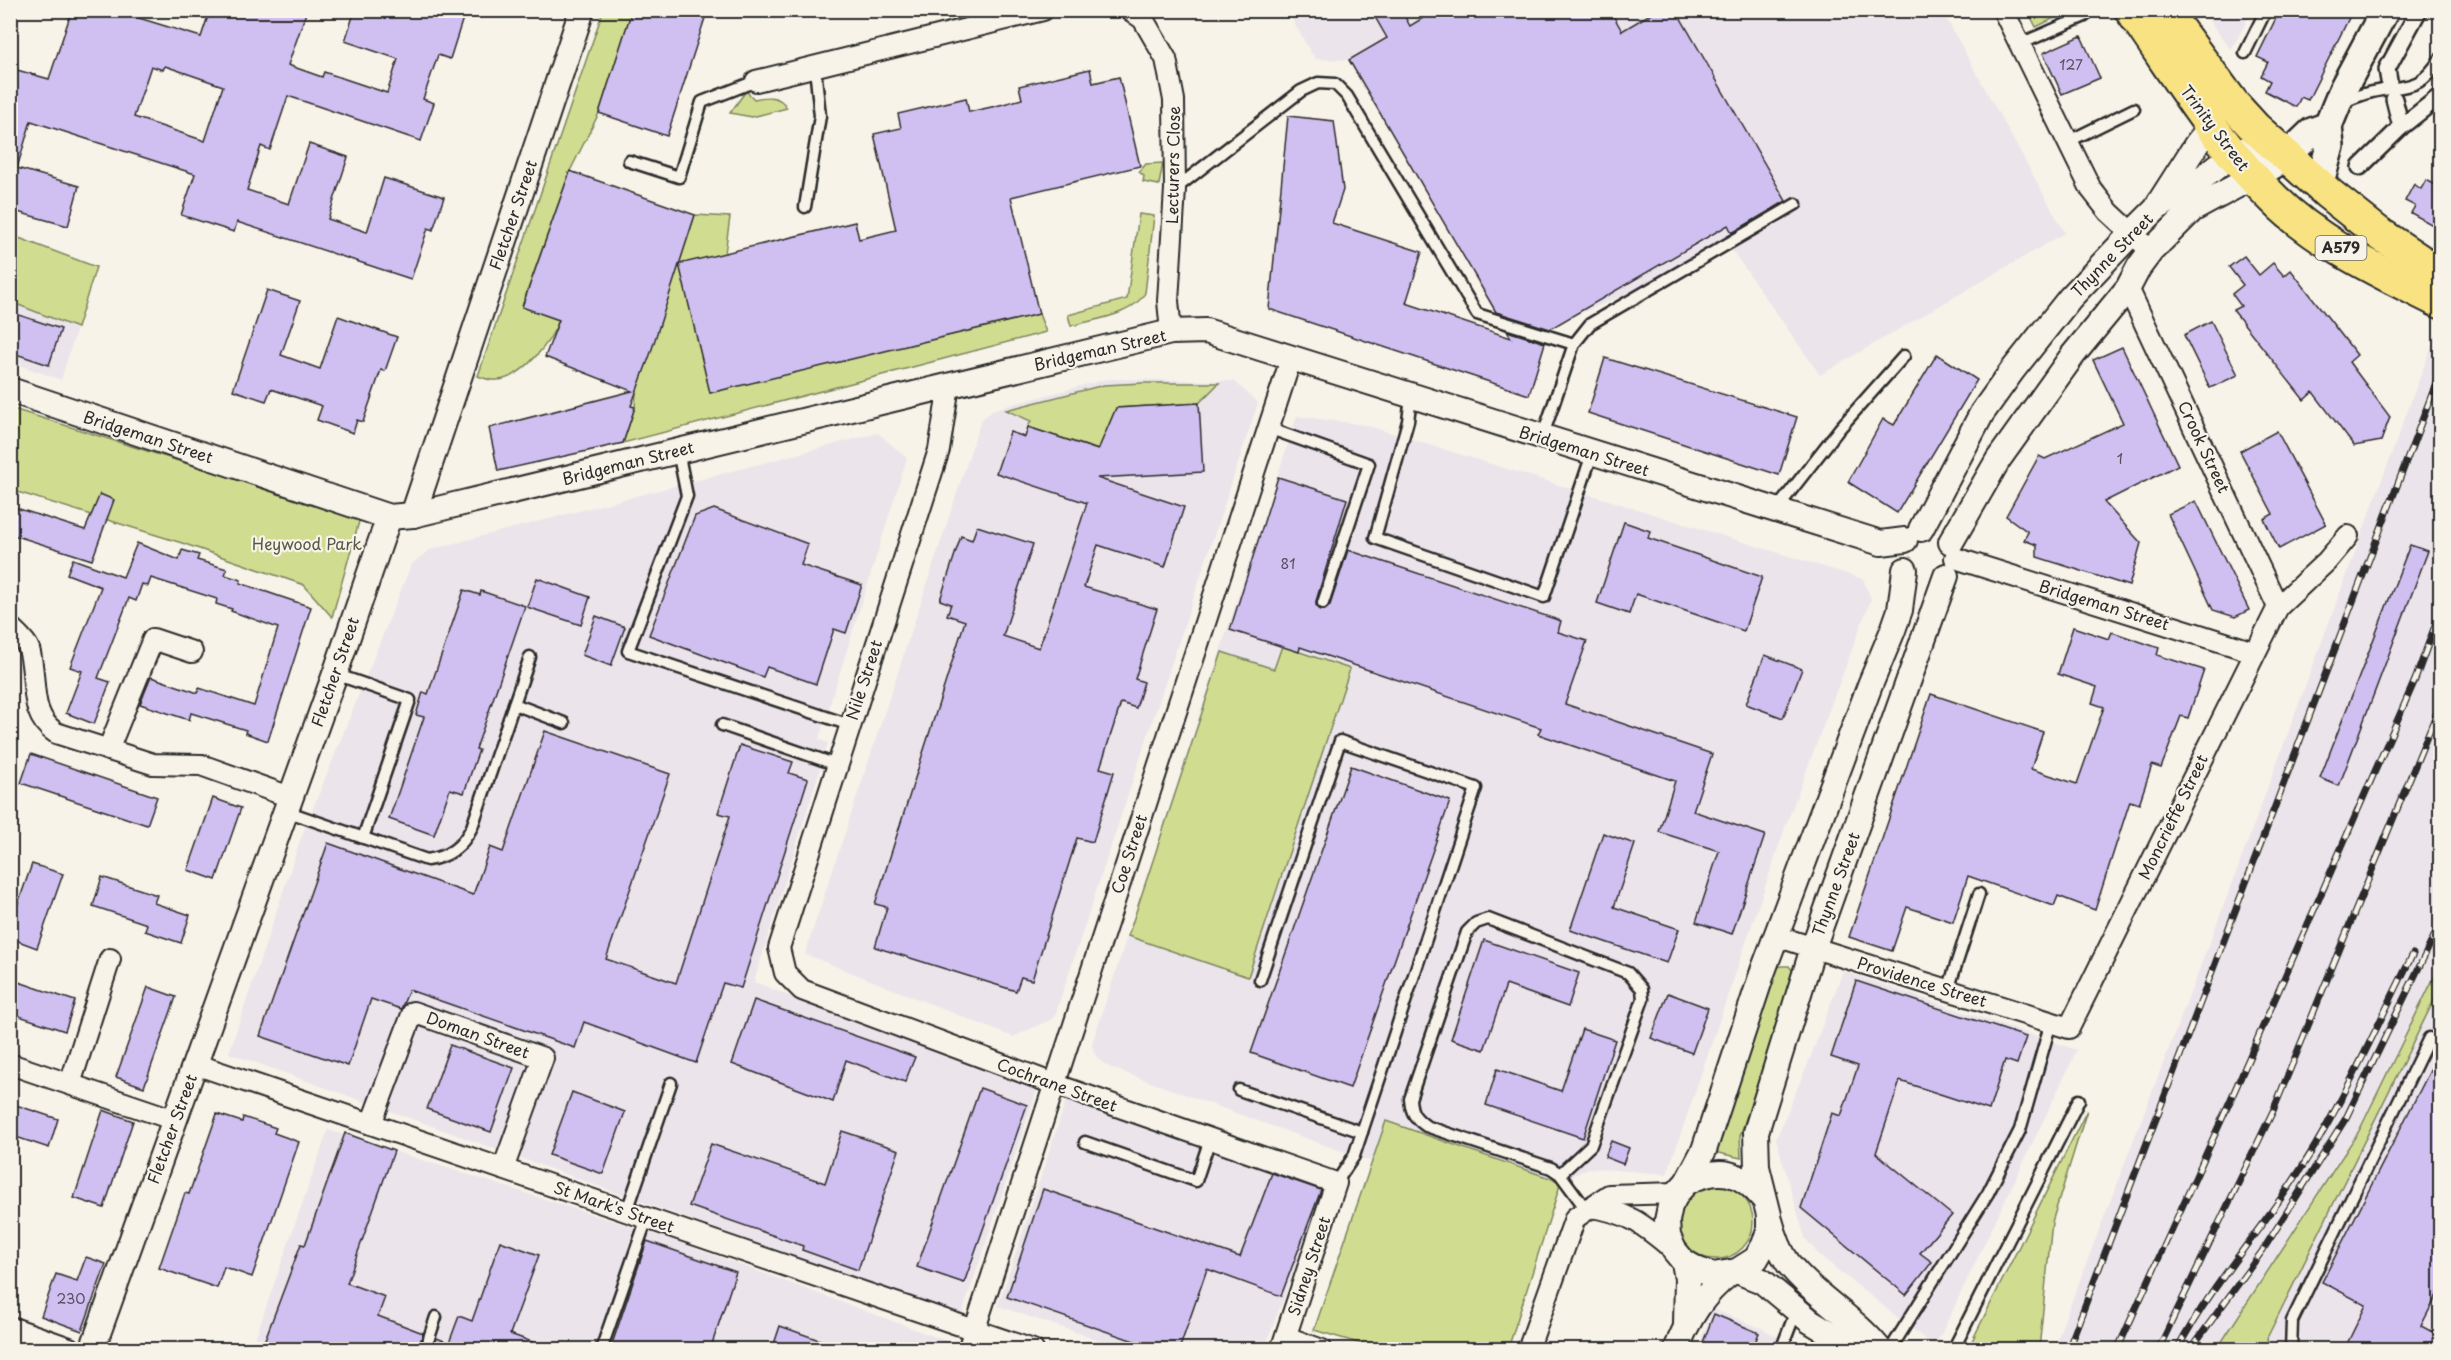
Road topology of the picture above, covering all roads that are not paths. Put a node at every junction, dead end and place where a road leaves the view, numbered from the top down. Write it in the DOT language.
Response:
graph roads {
  1 [pos="582,10"];
  2 [pos="1043,10"];
  3 [pos="1130,10"];
  4 [pos="2003,10"];
  5 [pos="2131,10"];
  6 [pos="2164,10"];
  7 [pos="2266,10"];
  8 [pos="2385,10"];
  9 [pos="2419,10"];
  10 [pos="2085,16"];
  11 [pos="2020,44"];
  12 [pos="2245,53"];
  13 [pos="2440,60"];
  14 [pos="815,67"];
  15 [pos="756,81"];
  16 [pos="2389,81"];
  17 [pos="2440,96"];
  18 [pos="2394,99"];
  19 [pos="2134,109"];
  20 [pos="2332,115"];
  21 [pos="2211,127"];
  22 [pos="2401,127"];
  23 [pos="2067,142"];
  24 [pos="2286,157"];
  25 [pos="629,161"];
  26 [pos="2243,166"];
  27 [pos="2360,167"];
  28 [pos="2319,186"];
  29 [pos="1175,189"];
  30 [pos="1796,204"];
  31 [pos="805,207"];
  32 [pos="2157,208"];
  33 [pos="2131,234"];
  34 [pos="2151,251"];
  35 [pos="2440,274"];
  36 [pos="2128,288"];
  37 [pos="2440,302"];
  38 [pos="1171,332"];
  39 [pos="1574,344"];
  40 [pos="1904,356"];
  41 [pos="1291,359"];
  42 [pos="949,385"];
  43 [pos="10,390"];
  44 [pos="1412,397"];
  45 [pos="1268,428"];
  46 [pos="1542,438"];
  47 [pos="678,451"];
  48 [pos="1592,453"];
  49 [pos="1776,510"];
  50 [pos="413,515"];
  51 [pos="389,517"];
  52 [pos="2348,536"];
  53 [pos="1908,551"];
  54 [pos="1951,559"];
  55 [pos="1323,603"];
  56 [pos="2278,607"];
  57 [pos="10,627"];
  58 [pos="192,652"];
  59 [pos="2254,652"];
  60 [pos="530,657"];
  61 [pos="335,674"];
  62 [pos="514,704"];
  63 [pos="564,723"];
  64 [pos="722,725"];
  65 [pos="850,725"];
  66 [pos="108,750"];
  67 [pos="837,765"];
  68 [pos="288,804"];
  69 [pos="363,838"];
  70 [pos="1979,894"];
  71 [pos="1776,936"];
  72 [pos="1813,948"];
  73 [pos="110,959"];
  74 [pos="785,973"];
  75 [pos="1260,980"];
  76 [pos="1948,990"];
  77 [pos="2060,1025"];
  78 [pos="2440,1043"];
  79 [pos="10,1064"];
  80 [pos="195,1064"];
  81 [pos="671,1083"];
  82 [pos="70,1084"];
  83 [pos="1054,1084"];
  84 [pos="1239,1090"];
  85 [pos="2079,1100"];
  86 [pos="176,1119"];
  87 [pos="370,1124"];
  88 [pos="1362,1132"];
  89 [pos="1210,1139"];
  90 [pos="1085,1142"];
  91 [pos="503,1169"];
  92 [pos="1560,1174"];
  93 [pos="1336,1183"];
  94 [pos="1682,1187"];
  95 [pos="1766,1206"];
  96 [pos="1588,1208"];
  97 [pos="627,1211"];
  98 [pos="647,1218"];
  99 [pos="1679,1256"];
  100 [pos="1733,1272"];
  101 [pos="1797,1311"];
  102 [pos="436,1317"];
  103 [pos="1686,1324"];
  104 [pos="974,1329"];
  105 [pos="11,1332"];
  106 [pos="1283,1343"];
  107 [pos="69,1350"];
  108 [pos="93,1350"];
  109 [pos="425,1350"];
  110 [pos="601,1350"];
  111 [pos="968,1350"];
  112 [pos="1033,1350"];
  113 [pos="1322,1350"];
  114 [pos="1528,1350"];
  115 [pos="1676,1350"];
  116 [pos="1781,1350"];
  117 [pos="1858,1350"];
  118 [pos="1880,1350"];
  119 [pos="1890,1350"];
  120 [pos="1953,1350"];
  121 [pos="2291,1350"];
  1 -- 50 [label="street, Fletcher Street"];
  2 -- 14 [label="street"];
  3 -- 29 [label="street, Lecturers Close"];
  4 -- 11 [label="street"];
  5 -- 21 [label="main road, Trinity Street / A579"];
  6 -- 24 [label="main road, Trinity Street / A579"];
  7 -- 12 [label="lane"];
  8 -- 20 [label="main road"];
  9 -- 16 [label="street"];
  10 -- 11 [label="lane"];
  11 -- 23 [label="street"];
  13 -- 20 [label="lane"];
  14 -- 15 [label="street"];
  14 -- 31 [label="lane"];
  15 -- 25 [label="lane"];
  17 -- 22 [label="street"];
  18 -- 22 [label="street"];
  19 -- 23 [label="lane"];
  20 -- 24 [label="main road, Thynne Street"];
  20 -- 28 [label="main road"];
  21 -- 26 [label="main road, Trinity Street / A579"];
  21 -- 32 [label="street"];
  22 -- 27 [label="street"];
  23 -- 33 [label="street"];
  24 -- 26 [label="main road, Thynne Street"];
  24 -- 28 [label="main road, Trinity Street / A579"];
  26 -- 32 [label="street, Thynne Street"];
  26 -- 34 [label="street, Thynne Street"];
  26 -- 37 [label="main road, Trinity Street / A579"];
  28 -- 35 [label="main road, Trinity Street / A579"];
  29 -- 38 [label="street, Lecturers Close"];
  29 -- 39 [label="lane"];
  30 -- 39 [label="lane"];
  32 -- 33 [label="street, Thynne Street"];
  33 -- 34 [label="street"];
  33 -- 53 [label="street, Thynne Street"];
  34 -- 36 [label="street, Thynne Street"];
  36 -- 54 [label="street, Thynne Street"];
  36 -- 56 [label="street, Crook Street"];
  38 -- 41 [label="street, Bridgeman Street"];
  38 -- 42 [label="street, Bridgeman Street"];
  39 -- 46 [label="lane"];
  40 -- 49 [label="lane"];
  41 -- 44 [label="street, Bridgeman Street"];
  41 -- 45 [label="street, Coe Street"];
  42 -- 47 [label="street, Bridgeman Street"];
  42 -- 65 [label="street, Nile Street"];
  43 -- 51 [label="street, Bridgeman Street"];
  44 -- 46 [label="street, Bridgeman Street"];
  44 -- 48 [label="lane"];
  45 -- 55 [label="lane"];
  45 -- 83 [label="street, Coe Street"];
  46 -- 48 [label="street, Bridgeman Street"];
  47 -- 50 [label="street, Bridgeman Street"];
  47 -- 65 [label="lane"];
  48 -- 49 [label="street, Bridgeman Street"];
  49 -- 53 [label="street, Bridgeman Street"];
  50 -- 51 [label="street"];
  51 -- 61 [label="street, Fletcher Street"];
  52 -- 56 [label="street, Moncrieffe Street"];
  53 -- 54 [label="street"];
  53 -- 54 [label="street"];
  53 -- 71 [label="street, Thynne Street"];
  54 -- 59 [label="street, Bridgeman Street"];
  54 -- 72 [label="street, Thynne Street"];
  56 -- 59 [label="street, Moncrieffe Street"];
  57 -- 66 [label="street"];
  58 -- 66 [label="street"];
  59 -- 77 [label="street, Moncrieffe Street"];
  60 -- 62 [label="lane"];
  61 -- 68 [label="street, Fletcher Street"];
  61 -- 69 [label="lane"];
  62 -- 63 [label="lane"];
  62 -- 69 [label="lane"];
  64 -- 67 [label="lane"];
  65 -- 67 [label="street, Nile Street"];
  66 -- 68 [label="street"];
  67 -- 74 [label="street, Nile Street"];
  68 -- 69 [label="lane"];
  68 -- 80 [label="street, Fletcher Street"];
  70 -- 76 [label="lane"];
  71 -- 72 [label="street, Providence Street"];
  71 -- 94 [label="street, Thynne Street"];
  72 -- 76 [label="street, Providence Street"];
  72 -- 95 [label="street, Thynne Street"];
  73 -- 82 [label="street"];
  74 -- 83 [label="street, Cochrane Street"];
  75 -- 88 [label="lane"];
  76 -- 77 [label="street, Providence Street"];
  77 -- 119 [label="lane"];
  78 -- 121 [label="lane"];
  79 -- 82 [label="street"];
  80 -- 86 [label="street, Fletcher Street"];
  80 -- 87 [label="street, St Mark's Street"];
  81 -- 97 [label="lane"];
  82 -- 86 [label="street"];
  83 -- 89 [label="street, Cochrane Street"];
  83 -- 104 [label="street, Coe Street"];
  84 -- 88 [label="lane"];
  85 -- 120 [label="lane"];
  86 -- 108 [label="street, Fletcher Street"];
  87 -- 91 [label="street, St Mark's Street"];
  87 -- 91 [label="street, Doman Street"];
  88 -- 93 [label="lane"];
  89 -- 90 [label="lane"];
  89 -- 93 [label="street, Cochrane Street"];
  91 -- 97 [label="street, St Mark's Street"];
  92 -- 92 [label="lane"];
  92 -- 96 [label="lane"];
  93 -- 106 [label="street, Sidney Street"];
  94 -- 95 [label="street"];
  94 -- 96 [label="street"];
  94 -- 99 [label="street, Thynne Street"];
  95 -- 100 [label="street, Thynne Street"];
  95 -- 118 [label="street"];
  96 -- 99 [label="street"];
  96 -- 114 [label="street"];
  97 -- 98 [label="street, St Mark's Street"];
  98 -- 104 [label="street, St Mark's Street"];
  98 -- 110 [label="lane"];
  99 -- 100 [label="street"];
  99 -- 103 [label="street, Thynne Street"];
  100 -- 101 [label="street"];
  100 -- 103 [label="street, Thynne Street"];
  101 -- 116 [label="lane"];
  101 -- 117 [label="street"];
  102 -- 109 [label="lane"];
  103 -- 115 [label="street, Thynne Street"];
  104 -- 111 [label="street, Coe Street"];
  104 -- 112 [label="street, St Mark's Street"];
  105 -- 107 [label="street"];
  106 -- 113 [label="street"];
}
